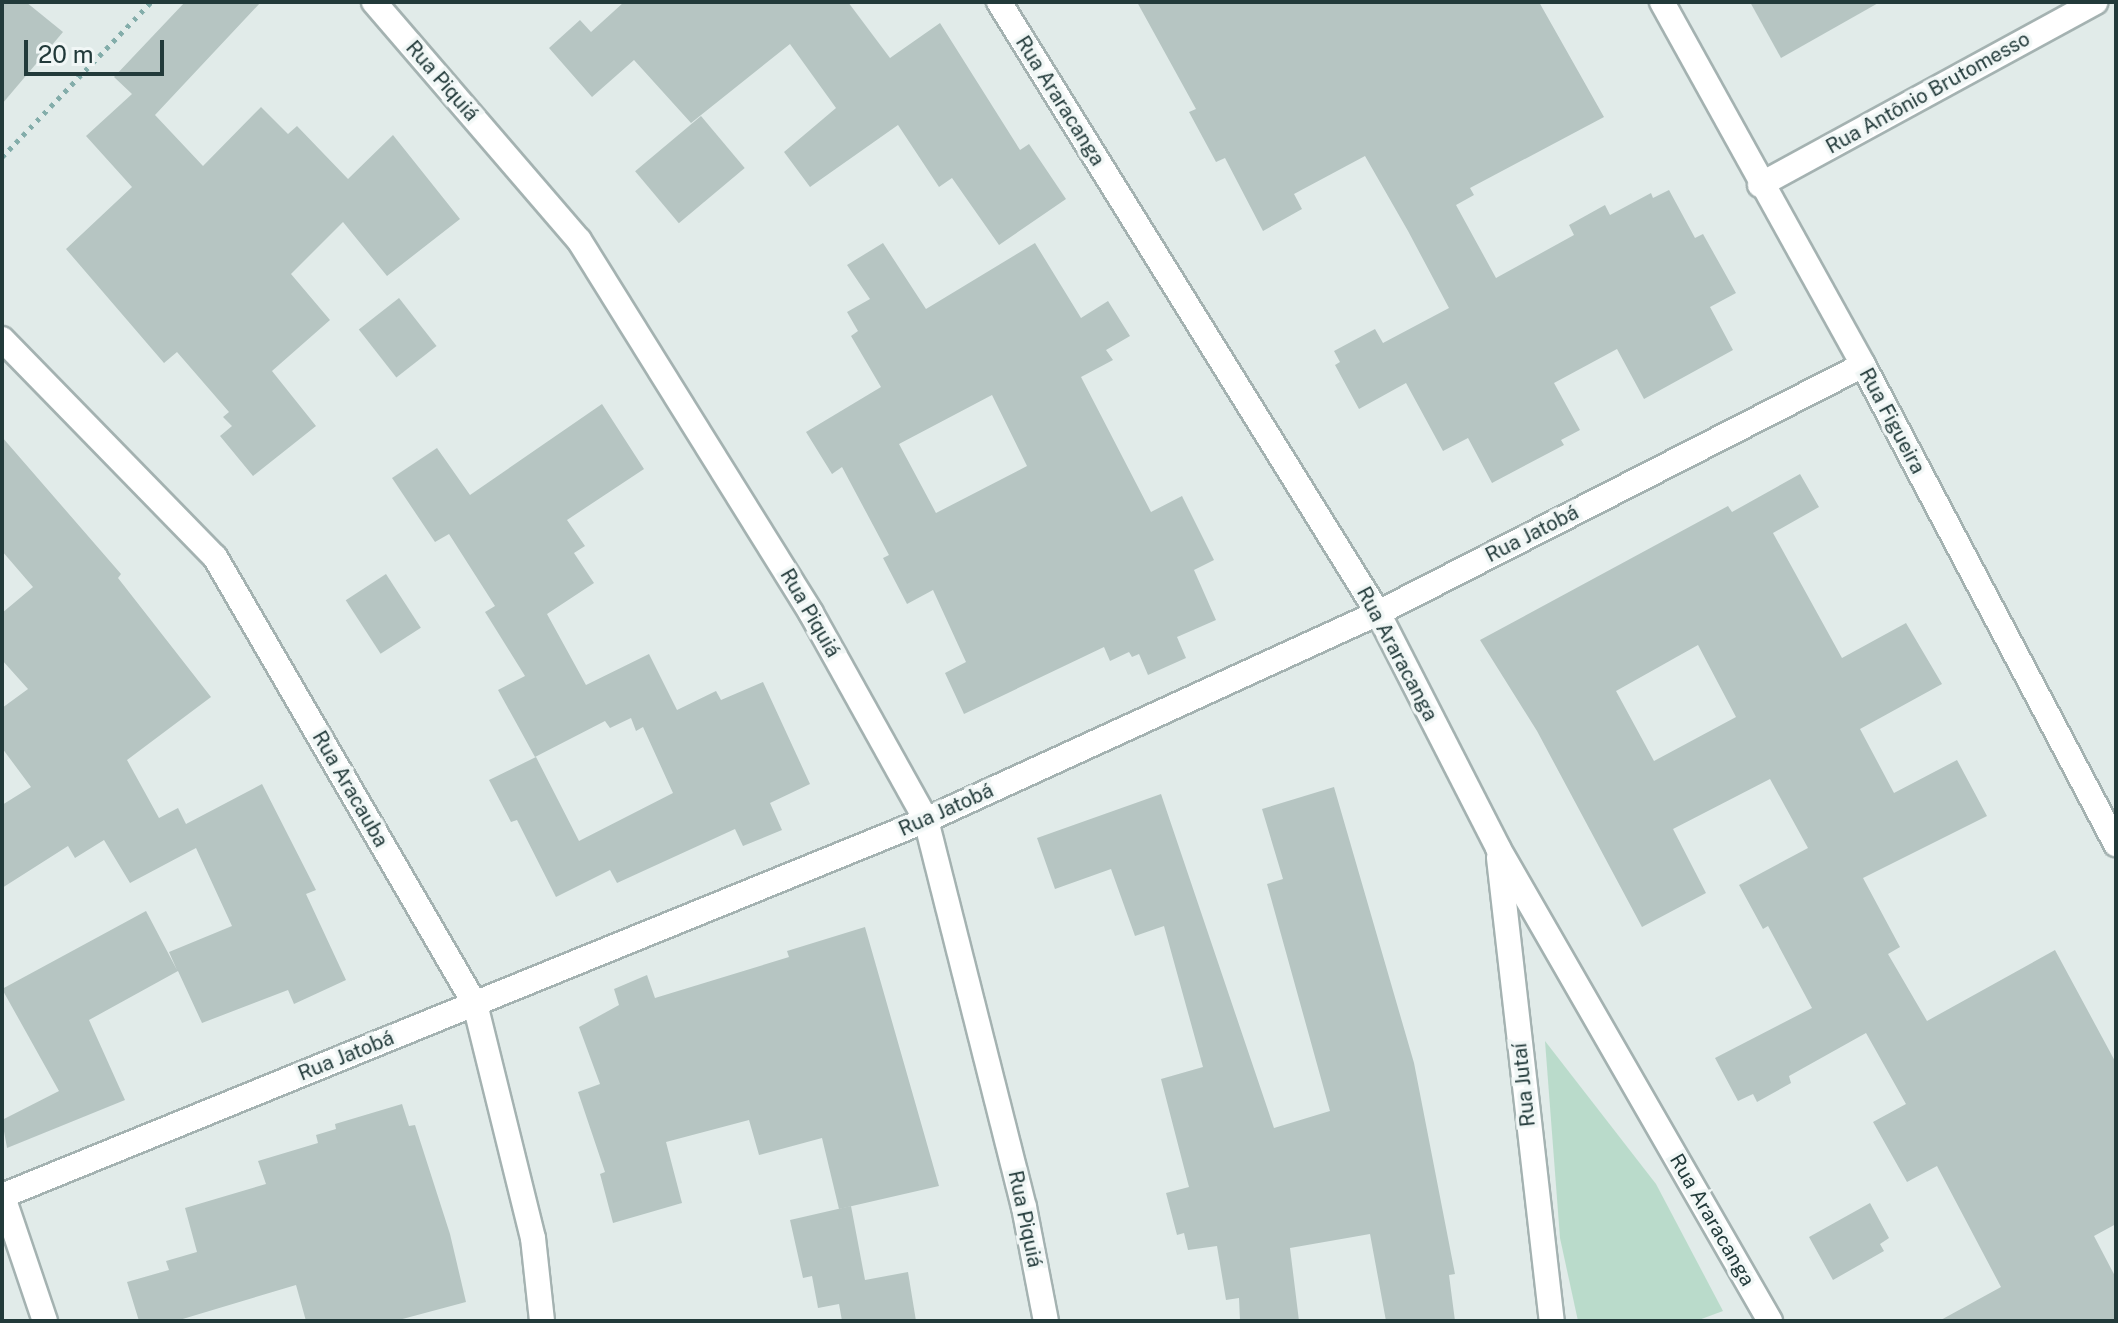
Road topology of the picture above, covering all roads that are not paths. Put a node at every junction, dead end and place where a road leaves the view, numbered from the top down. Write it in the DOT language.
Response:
graph roads {
  1 [pos="374,2"];
  2 [pos="999,2"];
  3 [pos="1662,2"];
  4 [pos="2095,2"];
  5 [pos="1760,185"];
  6 [pos="2,339"];
  7 [pos="1863,365"];
  8 [pos="1378,613"];
  9 [pos="926,820"];
  10 [pos="2116,844"];
  11 [pos="1498,848"];
  12 [pos="475,1004"];
  13 [pos="2,1195"];
  14 [pos="45,1321"];
  15 [pos="542,1321"];
  16 [pos="1046,1321"];
  17 [pos="1552,1321"];
  18 [pos="1770,1321"];
  1 -- 9 [label="street, Rua Piquiá"];
  2 -- 8 [label="street, Rua Araracanga"];
  3 -- 5 [label="street, Rua Figueira"];
  4 -- 5 [label="street, Rua Antônio Brutomesso"];
  5 -- 7 [label="street, Rua Figueira"];
  6 -- 12 [label="street, Rua Aracauba"];
  7 -- 8 [label="street, Rua Jatobá"];
  7 -- 10 [label="street, Rua Figueira"];
  8 -- 9 [label="street, Rua Jatobá"];
  8 -- 11 [label="street, Rua Araracanga"];
  9 -- 12 [label="street, Rua Jatobá"];
  9 -- 16 [label="street, Rua Piquiá"];
  11 -- 17 [label="street, Rua Jutaí"];
  11 -- 18 [label="street, Rua Araracanga"];
  12 -- 13 [label="street, Rua Jatobá"];
  12 -- 15 [label="street, Rua Aracauba"];
  13 -- 14 [label="street"];
}
